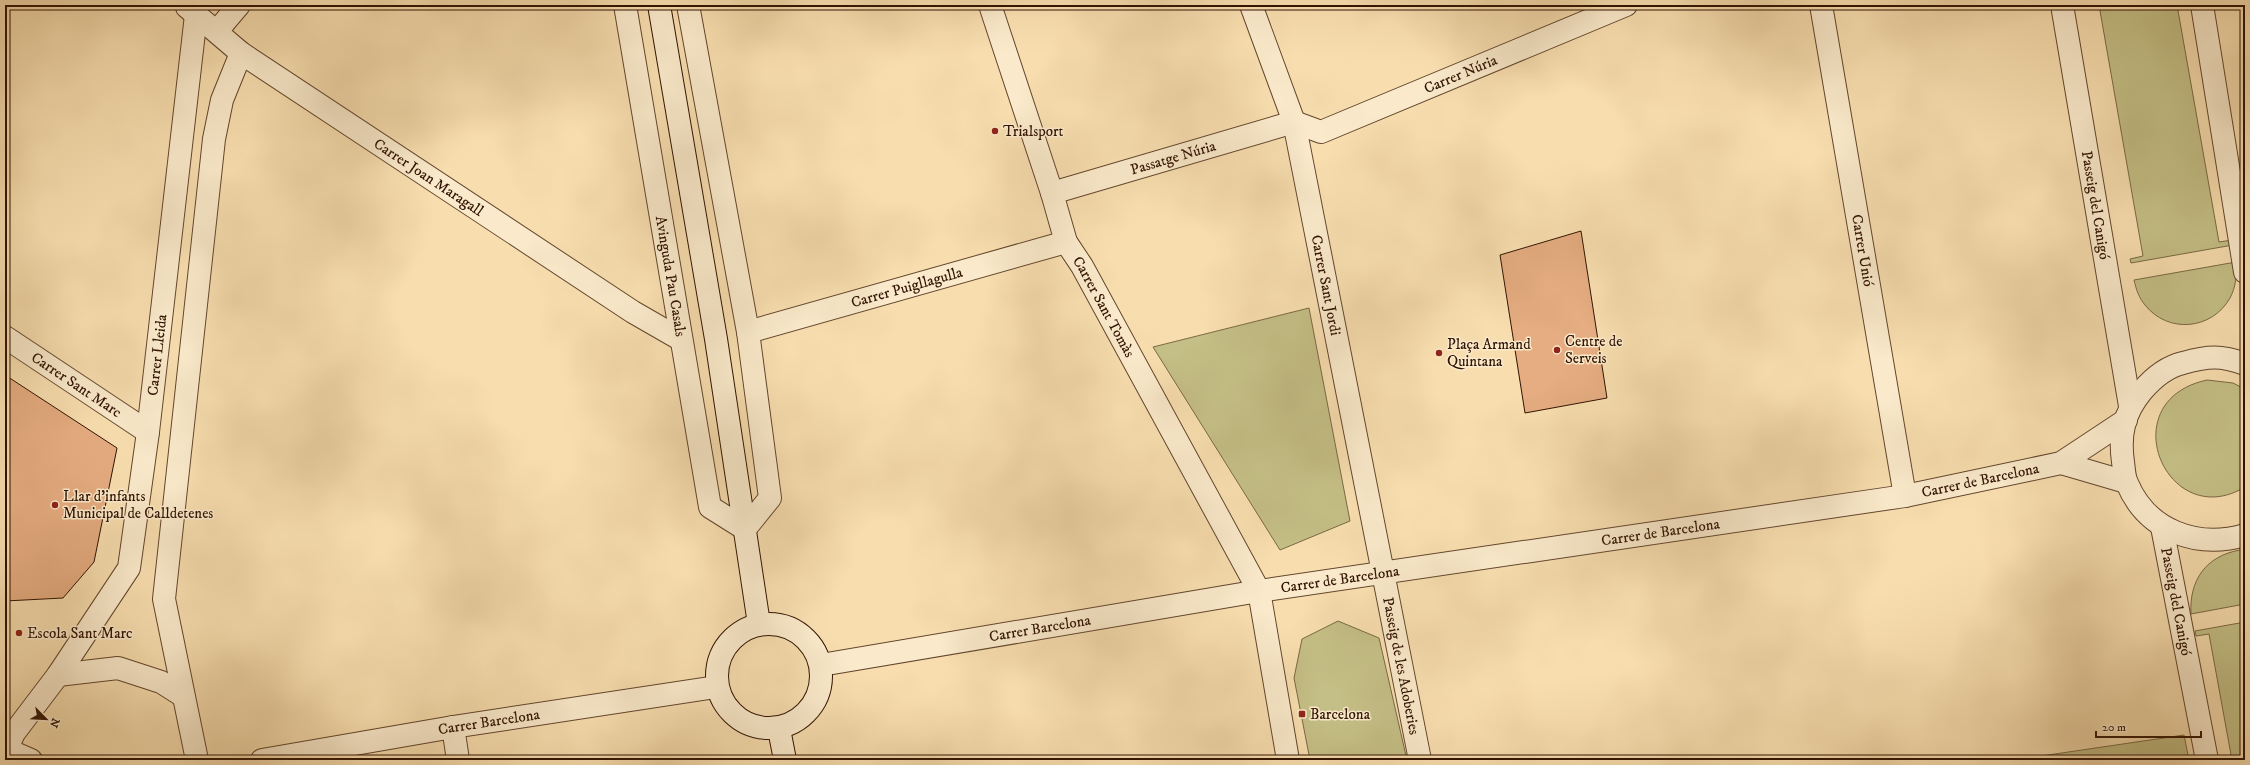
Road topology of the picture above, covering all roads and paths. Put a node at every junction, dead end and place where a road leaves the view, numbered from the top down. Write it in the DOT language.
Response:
graph roads {
  1 [pos="239,5"];
  2 [pos="626,5"];
  3 [pos="659,5"];
  4 [pos="688,5"];
  5 [pos="990,5"];
  6 [pos="1251,5"];
  7 [pos="1626,5"];
  8 [pos="1821,5"];
  9 [pos="2062,5"];
  10 [pos="2202,5"];
  11 [pos="190,10"];
  12 [pos="217,31"];
  13 [pos="241,53"];
  14 [pos="1294,122"];
  15 [pos="1052,193"];
  16 [pos="1066,242"];
  17 [pos="2245,272"];
  18 [pos="748,332"];
  19 [pos="5,337"];
  20 [pos="680,338"];
  21 [pos="2245,364"];
  22 [pos="2128,413"];
  23 [pos="148,432"];
  24 [pos="2061,463"];
  25 [pos="2126,482"];
  26 [pos="1905,496"];
  27 [pos="2162,527"];
  28 [pos="745,529"];
  29 [pos="2245,535"];
  30 [pos="1381,572"];
  31 [pos="1259,591"];
  32 [pos="759,624"];
  33 [pos="821,665"];
  34 [pos="58,675"];
  35 [pos="716,686"];
  36 [pos="182,696"];
  37 [pos="453,727"];
  38 [pos="779,729"];
  39 [pos="8,741"];
  40 [pos="31,760"];
  41 [pos="197,760"];
  42 [pos="262,760"];
  43 [pos="458,760"];
  44 [pos="785,760"];
  45 [pos="1288,760"];
  46 [pos="1420,760"];
  47 [pos="2207,760"];
  1 -- 12 [label="street"];
  2 -- 20 [label="street, Avinguda Pau Casals"];
  3 -- 28 [label="street"];
  4 -- 18 [label="street"];
  5 -- 15 [label="street, Carrer Sant Tomàs"];
  6 -- 14 [label="street, Carrer Sant Jordi"];
  7 -- 14 [label="street, Carrer Núria"];
  8 -- 26 [label="street, Carrer Unió"];
  9 -- 22 [label="street, Passeig del Canigó"];
  10 -- 17 [label="street"];
  11 -- 12 [label="street, Carrer Joan Maragall"];
  11 -- 23 [label="street, Carrer Lleida"];
  12 -- 13 [label="street, Carrer Joan Maragall"];
  13 -- 20 [label="street, Carrer Joan Maragall"];
  13 -- 36 [label="street"];
  14 -- 15 [label="street, Passatge Núria"];
  14 -- 30 [label="street, Carrer Sant Jordi"];
  15 -- 16 [label="street, Carrer Sant Tomàs"];
  16 -- 18 [label="street, Carrer Puigllagulla"];
  16 -- 31 [label="street, Carrer Sant Tomàs"];
  18 -- 28 [label="street"];
  19 -- 23 [label="street, Carrer Sant Marc"];
  20 -- 28 [label="street, Avinguda Pau Casals"];
  21 -- 22 [label="street, Passeig del Canigó"];
  22 -- 24 [label="street, Carrer de Barcelona"];
  22 -- 25 [label="street, Passeig del Canigó"];
  23 -- 34 [label="street, Carrer Lleida"];
  24 -- 25 [label="street, Carrer de Barcelona"];
  24 -- 26 [label="street, Carrer de Barcelona"];
  25 -- 27 [label="street"];
  26 -- 30 [label="street, Carrer de Barcelona"];
  27 -- 29 [label="street, Passeig del Canigó"];
  27 -- 47 [label="street, Passeig del Canigó"];
  28 -- 32 [label="street"];
  30 -- 31 [label="street, Carrer de Barcelona"];
  30 -- 46 [label="street, Passeig de les Adoberies"];
  31 -- 33 [label="street, Carrer Barcelona"];
  31 -- 45 [label="street"];
  32 -- 33 [label="street"];
  32 -- 35 [label="street"];
  33 -- 38 [label="street"];
  34 -- 36 [label="street"];
  34 -- 39 [label="street, Carrer Lleida"];
  35 -- 37 [label="street, Carrer Barcelona"];
  35 -- 38 [label="street"];
  36 -- 41 [label="street"];
  37 -- 42 [label="street, Carrer Barcelona"];
  37 -- 43 [label="street"];
  38 -- 44 [label="street"];
  39 -- 40 [label="street, Carrer Lleida"];
}
